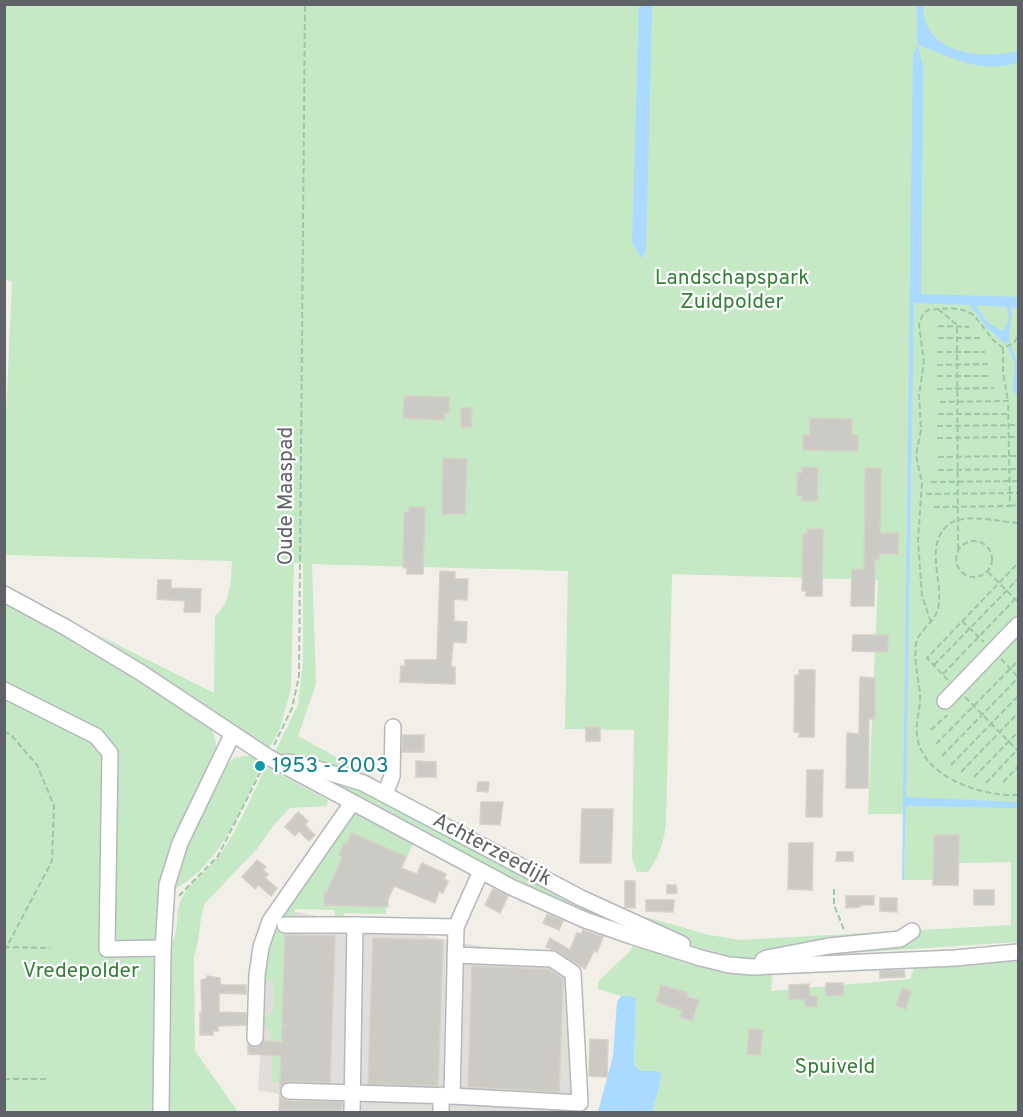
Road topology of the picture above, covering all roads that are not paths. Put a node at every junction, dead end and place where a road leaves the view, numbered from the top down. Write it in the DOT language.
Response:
graph roads {
  1 [pos="4,594"];
  2 [pos="1018,625"];
  3 [pos="4,690"];
  4 [pos="945,701"];
  5 [pos="393,728"];
  6 [pos="232,735"];
  7 [pos="272,759"];
  8 [pos="385,794"];
  9 [pos="352,803"];
  10 [pos="481,871"];
  11 [pos="285,925"];
  12 [pos="355,925"];
  13 [pos="456,927"];
  14 [pos="912,931"];
  15 [pos="163,948"];
  16 [pos="1018,952"];
  17 [pos="455,955"];
  18 [pos="701,958"];
  19 [pos="753,967"];
  20 [pos="255,1038"];
  21 [pos="289,1091"];
  22 [pos="352,1093"];
  23 [pos="447,1096"];
  24 [pos="580,1108"];
  25 [pos="161,1113"];
  26 [pos="352,1113"];
  27 [pos="441,1113"];
  1 -- 6 [label="street, Achterzeedijk"];
  2 -- 4 [label="street"];
  3 -- 15 [label="street"];
  5 -- 8 [label="street"];
  6 -- 7 [label="street, Achterzeedijk"];
  6 -- 15 [label="street"];
  7 -- 8 [label="street, Achterzeedijk"];
  7 -- 9 [label="street, Achterzeedijk"];
  8 -- 18 [label="street, Achterzeedijk"];
  9 -- 10 [label="street, Achterzeedijk"];
  9 -- 20 [label="street"];
  10 -- 13 [label="street"];
  10 -- 18 [label="street, Achterzeedijk"];
  11 -- 12 [label="street"];
  12 -- 13 [label="street"];
  12 -- 22 [label="street"];
  13 -- 17 [label="street"];
  14 -- 19 [label="street"];
  15 -- 25 [label="street"];
  16 -- 19 [label="street, Achterzeedijk"];
  17 -- 23 [label="street"];
  17 -- 24 [label="street"];
  18 -- 19 [label="street, Achterzeedijk"];
  21 -- 22 [label="street"];
  22 -- 23 [label="street"];
  22 -- 26 [label="street"];
  23 -- 24 [label="street"];
  23 -- 27 [label="street"];
}
